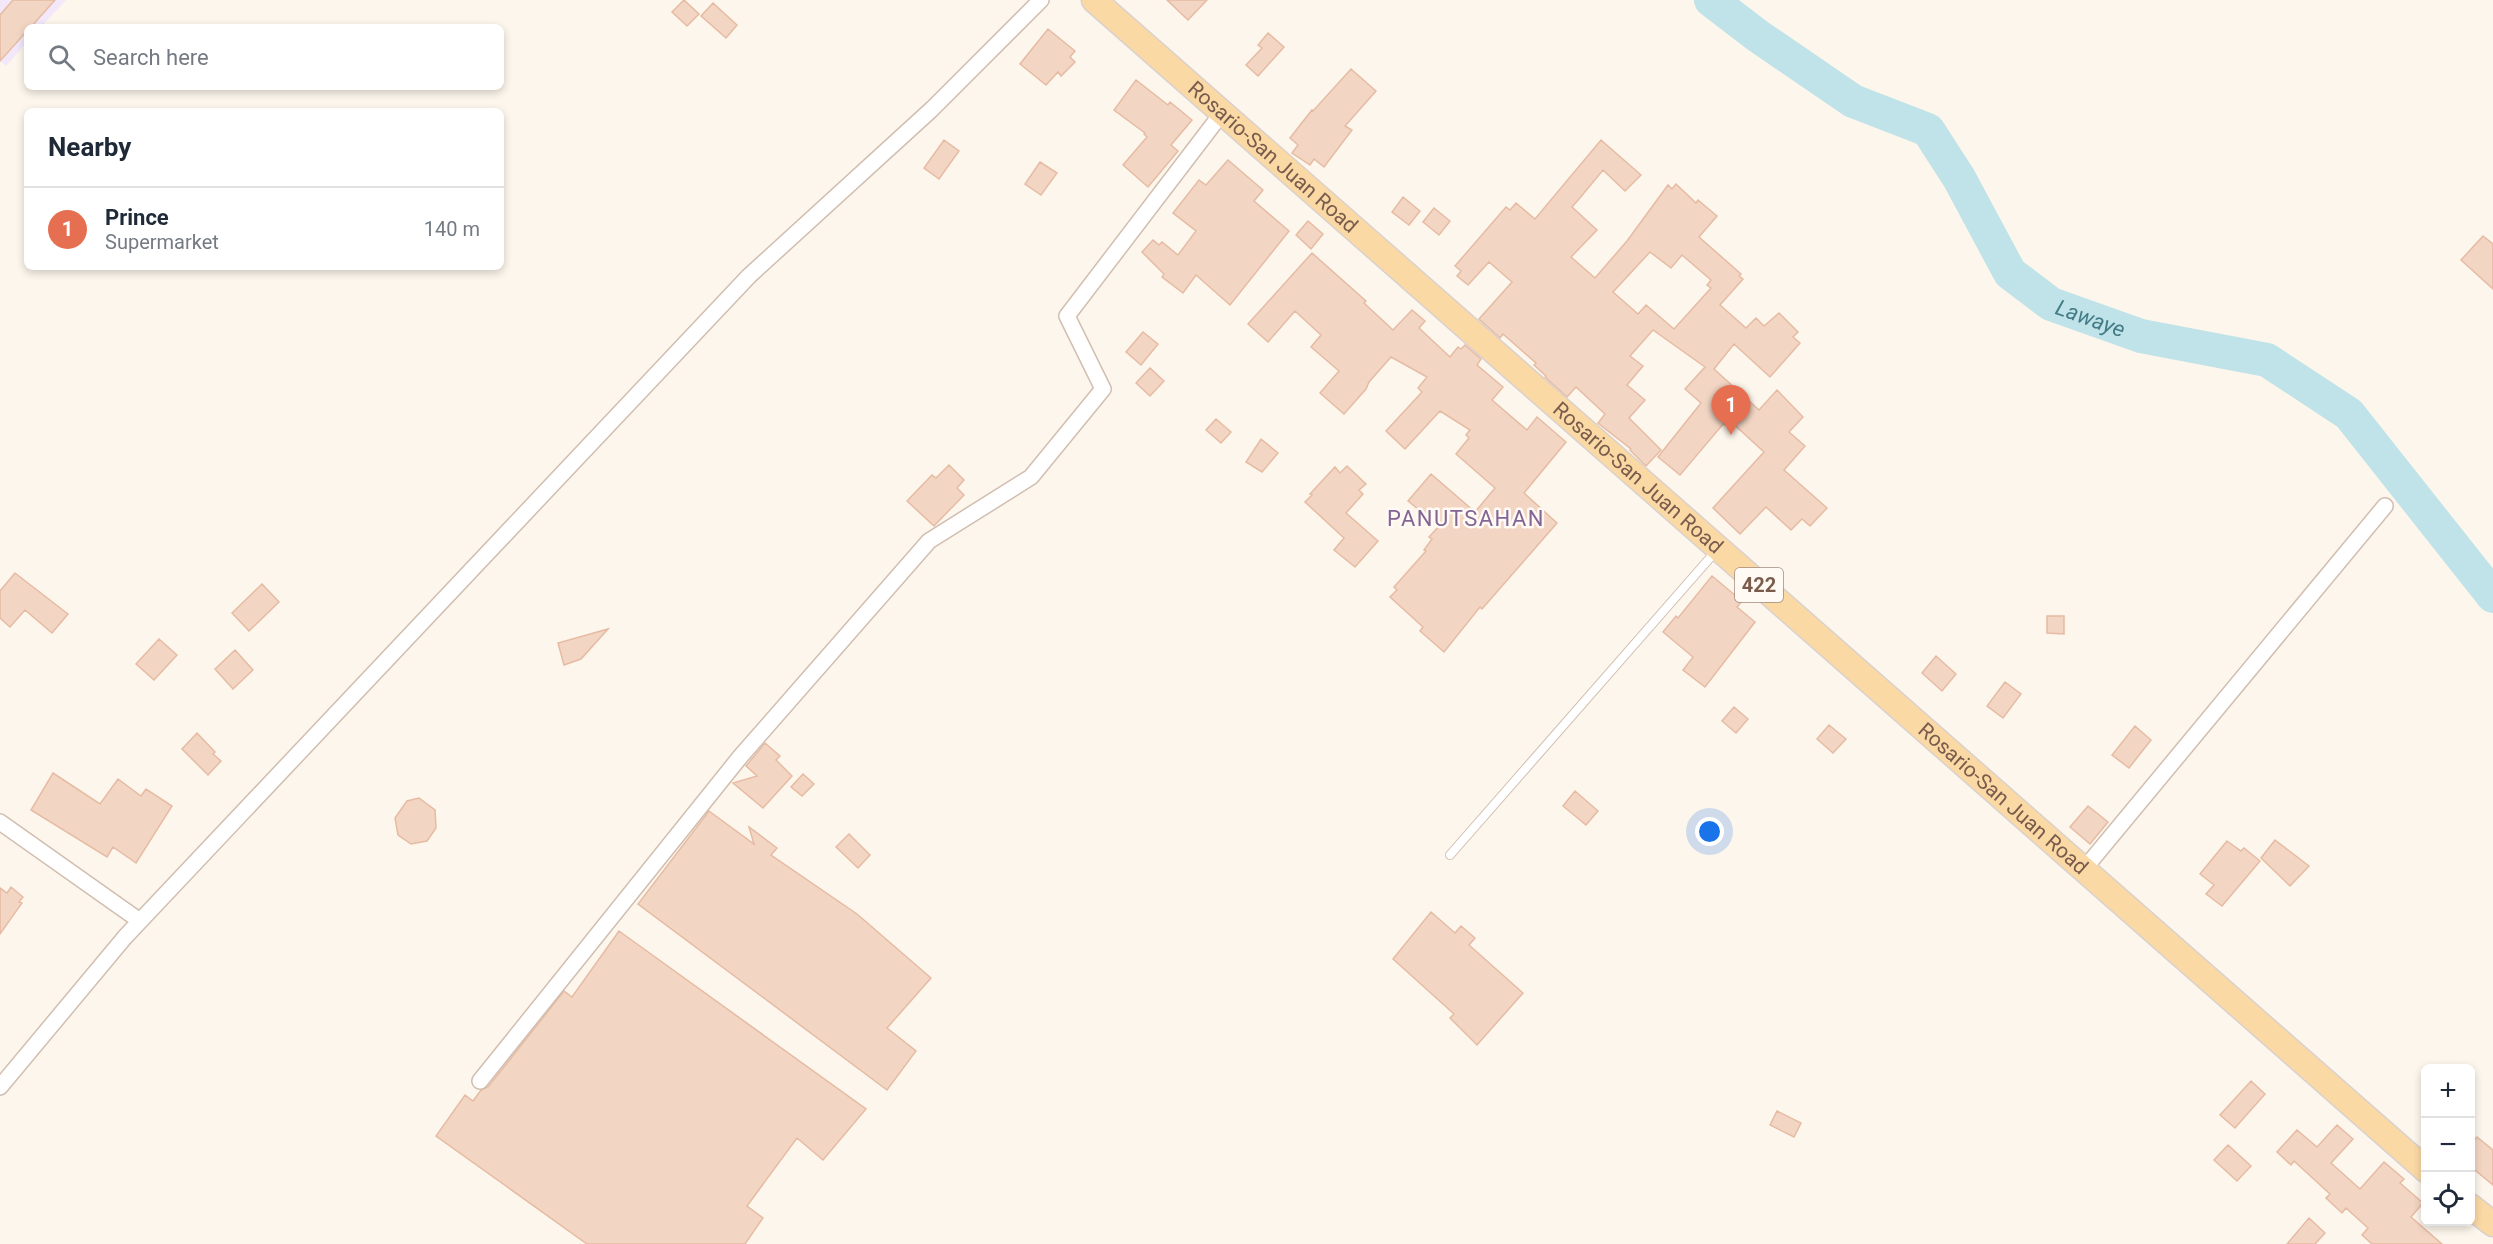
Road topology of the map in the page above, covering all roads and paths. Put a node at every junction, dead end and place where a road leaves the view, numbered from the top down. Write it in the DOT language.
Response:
graph roads {
  1 [pos="1041,0"];
  2 [pos="1094,0"];
  3 [pos="1222,113"];
  4 [pos="2385,506"];
  5 [pos="1718,549"];
  6 [pos="0,822"];
  7 [pos="1450,855"];
  8 [pos="2085,868"];
  9 [pos="140,921"];
  10 [pos="480,1081"];
  11 [pos="0,1087"];
  12 [pos="2421,1166"];
  13 [pos="2475,1210"];
  14 [pos="2493,1224"];
  1 -- 9 [label="street"];
  2 -- 3 [label="main road, Rosario-San Juan Road / 422"];
  3 -- 5 [label="main road, Rosario-San Juan Road / 422"];
  3 -- 10 [label="street"];
  4 -- 8 [label="street"];
  5 -- 7 [label="lane"];
  5 -- 8 [label="main road, Rosario-San Juan Road / 422"];
  6 -- 9 [label="street"];
  8 -- 12 [label="main road, Rosario-San Juan Road / 422"];
  9 -- 11 [label="street"];
  13 -- 14 [label="main road"];
}
